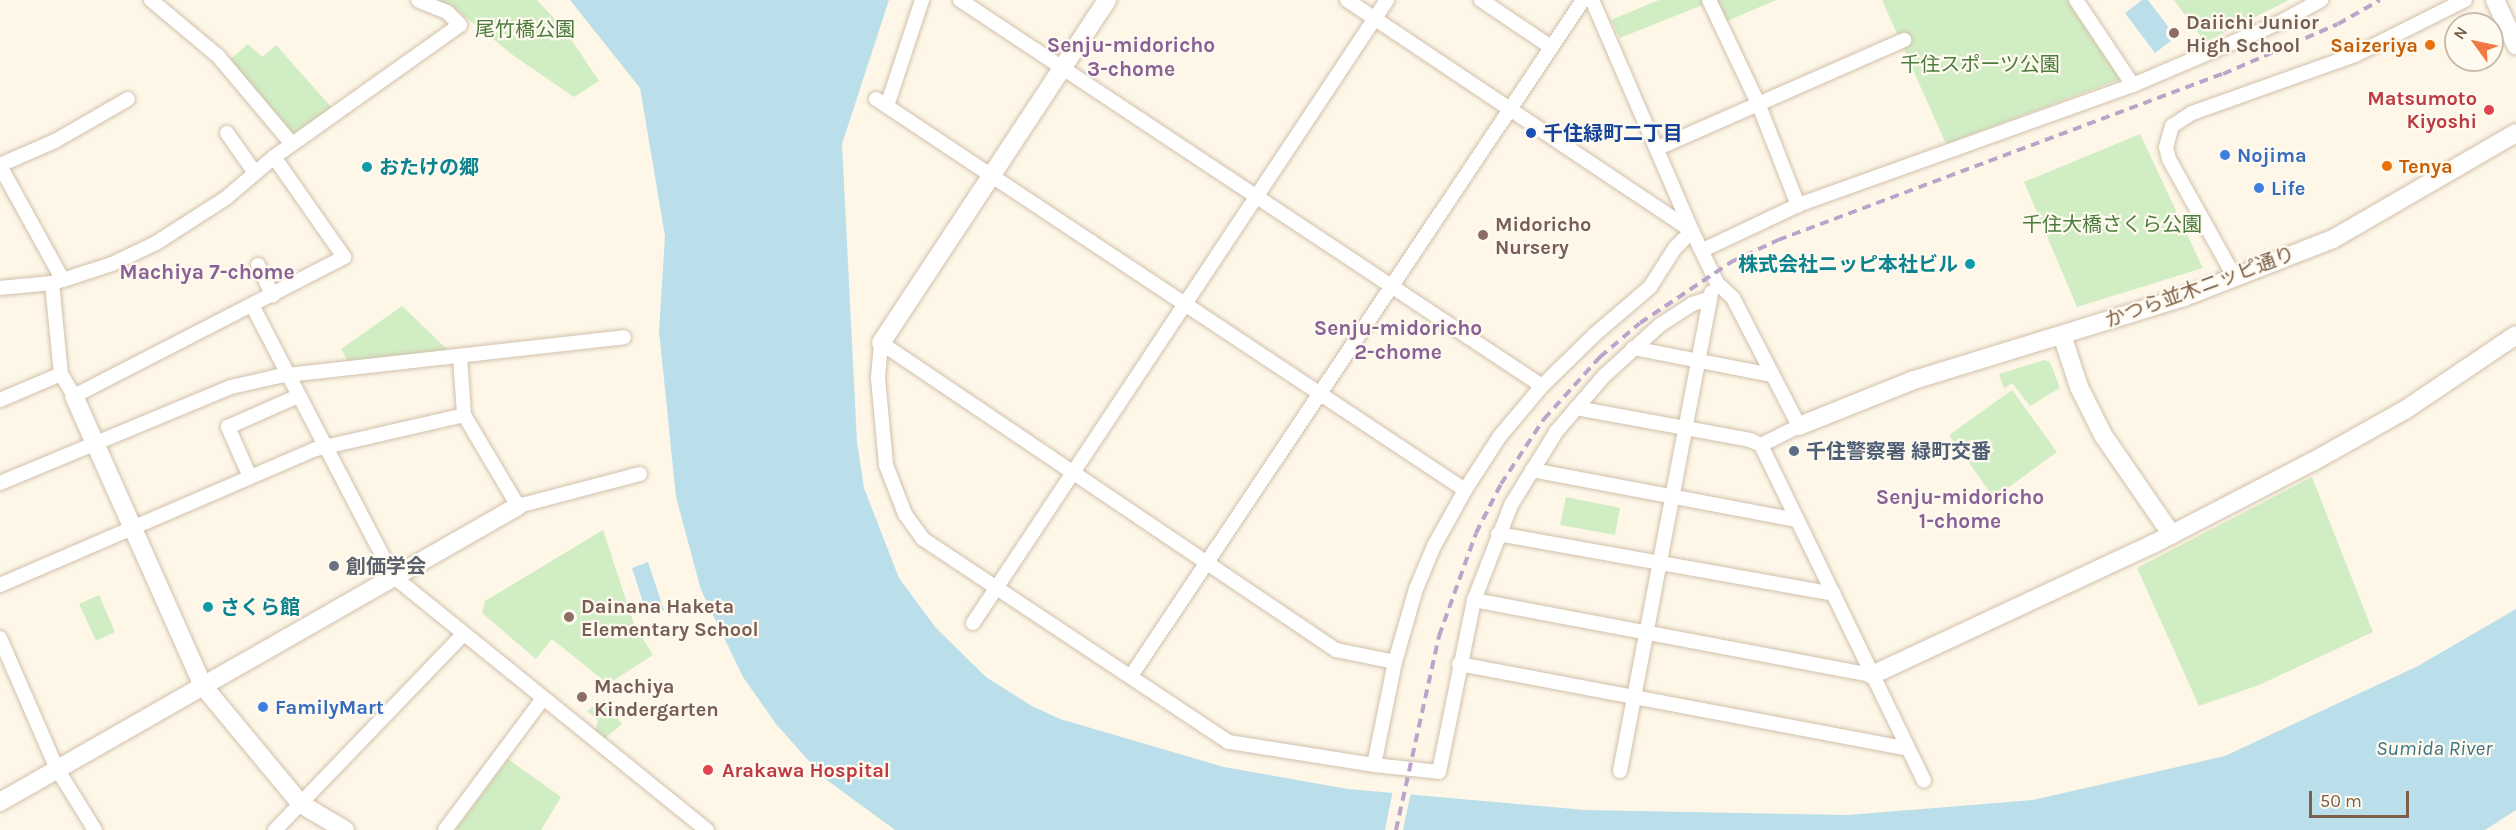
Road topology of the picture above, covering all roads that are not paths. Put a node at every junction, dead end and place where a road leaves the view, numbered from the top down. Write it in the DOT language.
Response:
graph roads {
  1 [pos="151,0"];
  2 [pos="418,0"];
  3 [pos="922,0"];
  4 [pos="960,0"];
  5 [pos="1107,0"];
  6 [pos="1347,0"];
  7 [pos="1387,0"];
  8 [pos="1481,0"];
  9 [pos="1583,0"];
  10 [pos="1592,0"];
  11 [pos="1709,0"];
  12 [pos="2076,0"];
  13 [pos="2321,0"];
  14 [pos="2465,0"];
  15 [pos="2495,0"];
  16 [pos="1375,18"];
  17 [pos="1904,40"];
  18 [pos="2516,45"];
  19 [pos="1551,47"];
  20 [pos="1063,68"];
  21 [pos="2133,85"];
  22 [pos="128,99"];
  23 [pos="1758,103"];
  24 [pos="1510,108"];
  25 [pos="227,133"];
  26 [pos="2516,133"];
  27 [pos="292,144"];
  28 [pos="1658,148"];
  29 [pos="274,157"];
  30 [pos="0,165"];
  31 [pos="255,173"];
  32 [pos="992,175"];
  33 [pos="1257,196"];
  34 [pos="1798,205"];
  35 [pos="1692,231"];
  36 [pos="1703,250"];
  37 [pos="258,265"];
  38 [pos="2234,276"];
  39 [pos="58,282"];
  40 [pos="1717,283"];
  41 [pos="1392,286"];
  42 [pos="0,288"];
  43 [pos="273,296"];
  44 [pos="1708,299"];
  45 [pos="1185,304"];
  46 [pos="253,307"];
  47 [pos="2062,335"];
  48 [pos="2516,335"];
  49 [pos="624,337"];
  50 [pos="881,343"];
  51 [pos="1633,348"];
  52 [pos="460,356"];
  53 [pos="1696,361"];
  54 [pos="61,374"];
  55 [pos="1772,375"];
  56 [pos="288,376"];
  57 [pos="1542,386"];
  58 [pos="1319,395"];
  59 [pos="74,396"];
  60 [pos="298,396"];
  61 [pos="0,400"];
  62 [pos="1576,408"];
  63 [pos="464,415"];
  64 [pos="1799,426"];
  65 [pos="1683,428"];
  66 [pos="95,442"];
  67 [pos="1761,445"];
  68 [pos="323,447"];
  69 [pos="1532,470"];
  70 [pos="1073,472"];
  71 [pos="640,474"];
  72 [pos="250,477"];
  73 [pos="0,483"];
  74 [pos="1465,490"];
  75 [pos="1672,496"];
  76 [pos="518,506"];
  77 [pos="1797,520"];
  78 [pos="134,528"];
  79 [pos="1498,534"];
  80 [pos="2172,535"];
  81 [pos="1207,561"];
  82 [pos="1660,563"];
  83 [pos="393,576"];
  84 [pos="0,585"];
  85 [pos="996,588"];
  86 [pos="1834,594"];
  87 [pos="1474,600"];
  88 [pos="973,623"];
  89 [pos="1647,632"];
  90 [pos="462,636"];
  91 [pos="0,638"];
  92 [pos="1395,663"];
  93 [pos="1459,664"];
  94 [pos="1872,675"];
  95 [pos="1131,676"];
  96 [pos="203,686"];
  97 [pos="1635,698"];
  98 [pos="542,700"];
  99 [pos="1906,749"];
  100 [pos="1374,765"];
  101 [pos="57,769"];
  102 [pos="1620,771"];
  103 [pos="1924,781"];
  104 [pos="0,802"];
  105 [pos="301,804"];
  106 [pos="95,830"];
  107 [pos="275,830"];
  108 [pos="345,830"];
  109 [pos="445,830"];
  110 [pos="707,830"];
  1 -- 27 [label="street"];
  2 -- 27 [label="street"];
  3 -- 32 [label="street"];
  4 -- 20 [label="street"];
  5 -- 20 [label="street"];
  6 -- 16 [label="street"];
  7 -- 16 [label="street"];
  8 -- 19 [label="street"];
  9 -- 19 [label="street"];
  10 -- 28 [label="street"];
  11 -- 23 [label="street"];
  12 -- 21 [label="street"];
  13 -- 21 [label="street"];
  14 -- 38 [label="street"];
  15 -- 18 [label="street"];
  16 -- 24 [label="street"];
  16 -- 33 [label="street"];
  17 -- 23 [label="street"];
  19 -- 24 [label="street"];
  20 -- 32 [label="street"];
  20 -- 33 [label="street"];
  21 -- 34 [label="street"];
  22 -- 30 [label="street"];
  23 -- 28 [label="street"];
  23 -- 34 [label="street"];
  24 -- 35 [label="street"];
  24 -- 41 [label="street"];
  25 -- 31 [label="street"];
  26 -- 38 [label="street, かつら並木ニッピ通り"];
  27 -- 29 [label="street"];
  28 -- 35 [label="street"];
  29 -- 31 [label="street"];
  29 -- 43 [label="street"];
  30 -- 39 [label="street"];
  31 -- 39 [label="street"];
  32 -- 45 [label="street"];
  32 -- 50 [label="street"];
  33 -- 41 [label="street"];
  33 -- 45 [label="street"];
  34 -- 36 [label="street"];
  35 -- 36 [label="street"];
  35 -- 57 [label="street"];
  36 -- 40 [label="street"];
  37 -- 43 [label="street"];
  38 -- 47 [label="street, かつら並木ニッピ通り"];
  39 -- 42 [label="street"];
  39 -- 54 [label="street"];
  40 -- 44 [label="street"];
  40 -- 55 [label="street"];
  41 -- 57 [label="street"];
  41 -- 58 [label="street"];
  43 -- 46 [label="street"];
  44 -- 51 [label="street"];
  44 -- 53 [label="street"];
  45 -- 58 [label="street"];
  45 -- 70 [label="street"];
  46 -- 56 [label="street"];
  46 -- 59 [label="street"];
  47 -- 64 [label="street, かつら並木ニッピ通り"];
  47 -- 80 [label="street"];
  48 -- 80 [label="street"];
  49 -- 52 [label="street"];
  50 -- 70 [label="street"];
  50 -- 85 [label="street"];
  51 -- 53 [label="street"];
  51 -- 62 [label="street"];
  52 -- 56 [label="street"];
  52 -- 63 [label="street"];
  53 -- 55 [label="street"];
  53 -- 65 [label="street"];
  54 -- 59 [label="street"];
  54 -- 61 [label="street"];
  55 -- 64 [label="street"];
  56 -- 60 [label="street"];
  56 -- 66 [label="street"];
  57 -- 74 [label="street"];
  58 -- 74 [label="street"];
  58 -- 81 [label="street"];
  59 -- 66 [label="street"];
  60 -- 68 [label="street"];
  60 -- 72 [label="street"];
  62 -- 65 [label="street"];
  62 -- 69 [label="street"];
  63 -- 68 [label="street"];
  63 -- 76 [label="street"];
  64 -- 67 [label="street"];
  65 -- 67 [label="street"];
  65 -- 75 [label="street"];
  66 -- 73 [label="street"];
  66 -- 78 [label="street"];
  67 -- 77 [label="street"];
  68 -- 72 [label="street"];
  68 -- 83 [label="street"];
  69 -- 75 [label="street"];
  69 -- 79 [label="street"];
  70 -- 81 [label="street"];
  70 -- 85 [label="street"];
  71 -- 76 [label="street"];
  72 -- 78 [label="street"];
  74 -- 92 [label="street"];
  75 -- 77 [label="street"];
  75 -- 82 [label="street"];
  76 -- 83 [label="street"];
  77 -- 86 [label="street"];
  78 -- 84 [label="street"];
  78 -- 96 [label="street"];
  79 -- 82 [label="street"];
  79 -- 87 [label="street"];
  80 -- 94 [label="street"];
  81 -- 92 [label="street"];
  81 -- 95 [label="street"];
  82 -- 86 [label="street"];
  82 -- 89 [label="street"];
  83 -- 90 [label="street"];
  83 -- 96 [label="street"];
  85 -- 88 [label="street"];
  85 -- 95 [label="street"];
  86 -- 94 [label="street"];
  87 -- 89 [label="street"];
  87 -- 93 [label="street"];
  89 -- 94 [label="street"];
  89 -- 97 [label="street"];
  90 -- 98 [label="street"];
  90 -- 105 [label="street"];
  91 -- 101 [label="street"];
  92 -- 100 [label="street"];
  93 -- 97 [label="street"];
  93 -- 100 [label="street"];
  94 -- 99 [label="street"];
  95 -- 100 [label="street"];
  96 -- 101 [label="street"];
  96 -- 105 [label="street"];
  97 -- 99 [label="street"];
  97 -- 102 [label="street"];
  98 -- 109 [label="street"];
  98 -- 110 [label="street"];
  99 -- 103 [label="street"];
  101 -- 104 [label="street"];
  101 -- 106 [label="street"];
  105 -- 107 [label="street"];
  105 -- 108 [label="street"];
}
